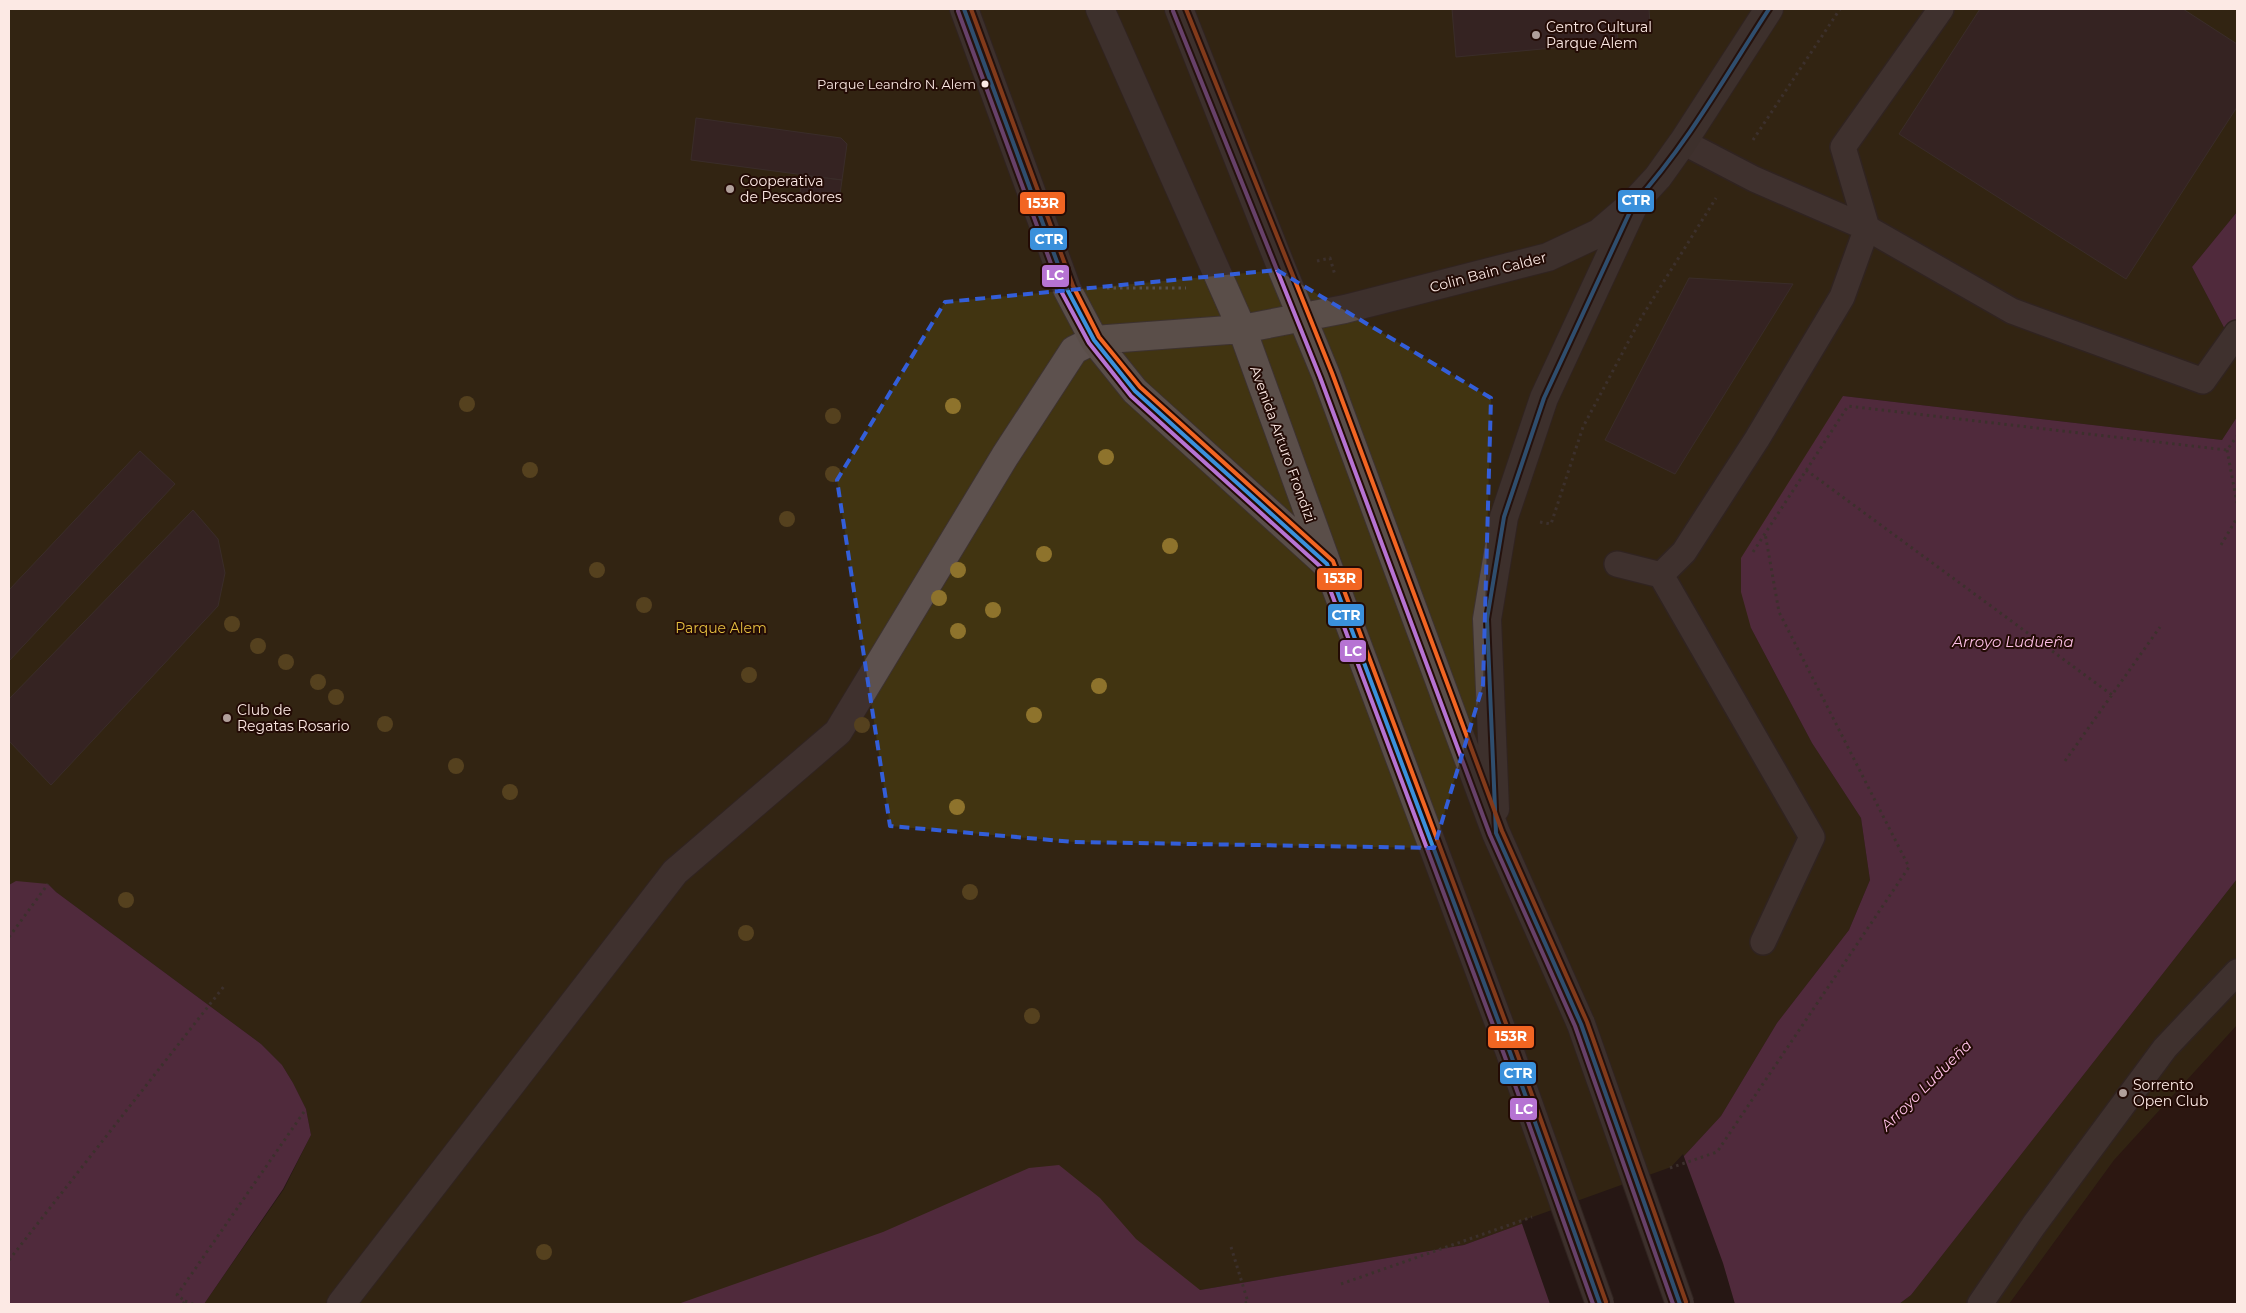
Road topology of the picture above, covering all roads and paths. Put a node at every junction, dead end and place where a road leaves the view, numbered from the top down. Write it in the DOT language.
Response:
graph roads {
  1 [pos="964,9"];
  2 [pos="1100,9"];
  3 [pos="1179,9"];
  4 [pos="1769,9"];
  5 [pos="1840,9"];
  6 [pos="1940,9"];
  7 [pos="1683,142"];
  8 [pos="1734,168"];
  9 [pos="1634,203"];
  10 [pos="1867,228"];
  11 [pos="1302,318"];
  12 [pos="1242,329"];
  13 [pos="2237,333"];
  14 [pos="1094,340"];
  15 [pos="2237,436"];
  16 [pos="2227,450"];
  17 [pos="1806,470"];
  18 [pos="2237,503"];
  19 [pos="2237,518"];
  20 [pos="1551,524"];
  21 [pos="1765,533"];
  22 [pos="2222,546"];
  23 [pos="1753,552"];
  24 [pos="1327,564"];
  25 [pos="1617,564"];
  26 [pos="1662,574"];
  27 [pos="2160,627"];
  28 [pos="2112,695"];
  29 [pos="2065,761"];
  30 [pos="1496,833"];
  31 [pos="48,884"];
  32 [pos="9,937"];
  33 [pos="1763,942"];
  34 [pos="2237,972"];
  35 [pos="226,985"];
  36 [pos="306,1109"];
  37 [pos="1661,1172"];
  38 [pos="1538,1214"];
  39 [pos="1231,1247"];
  40 [pos="9,1260"];
  41 [pos="1341,1284"];
  42 [pos="184,1302"];
  43 [pos="193,1304"];
  44 [pos="341,1304"];
  45 [pos="1242,1304"];
  46 [pos="1600,1304"];
  47 [pos="1680,1304"];
  48 [pos="1980,1304"];
  1 -- 14 [label="main road"];
  2 -- 12 [label="main road, Avenida Arturo Frondizi"];
  3 -- 11 [label="main road"];
  4 -- 7 [label="main road, Colin Bain Calder"];
  5 -- 8 [label="path"];
  6 -- 10 [label="lane"];
  7 -- 8 [label="lane"];
  7 -- 9 [label="main road, Colin Bain Calder"];
  8 -- 10 [label="lane"];
  8 -- 20 [label="path"];
  9 -- 11 [label="main road, Colin Bain Calder"];
  9 -- 30 [label="main road"];
  10 -- 13 [label="lane"];
  10 -- 26 [label="lane"];
  11 -- 12 [label="main road, Colin Bain Calder"];
  11 -- 30 [label="main road"];
  12 -- 14 [label="main road, Colin Bain Calder"];
  12 -- 24 [label="main road, Avenida Arturo Frondizi"];
  14 -- 24 [label="main road"];
  14 -- 44 [label="street"];
  15 -- 16 [label="path"];
  16 -- 17 [label="path"];
  16 -- 18 [label="path"];
  17 -- 21 [label="path"];
  17 -- 28 [label="path"];
  19 -- 22 [label="path"];
  21 -- 23 [label="path"];
  21 -- 37 [label="path"];
  24 -- 46 [label="main road, Avenida Arturo Frondizi, bridge"];
  25 -- 26 [label="lane"];
  26 -- 33 [label="lane"];
  27 -- 28 [label="path"];
  28 -- 29 [label="path"];
  30 -- 47 [label="main road, bridge"];
  31 -- 32 [label="path"];
  34 -- 48 [label="lane"];
  35 -- 40 [label="path"];
  36 -- 42 [label="path"];
  38 -- 41 [label="path"];
  39 -- 45 [label="path"];
  42 -- 43 [label="path"];
}
